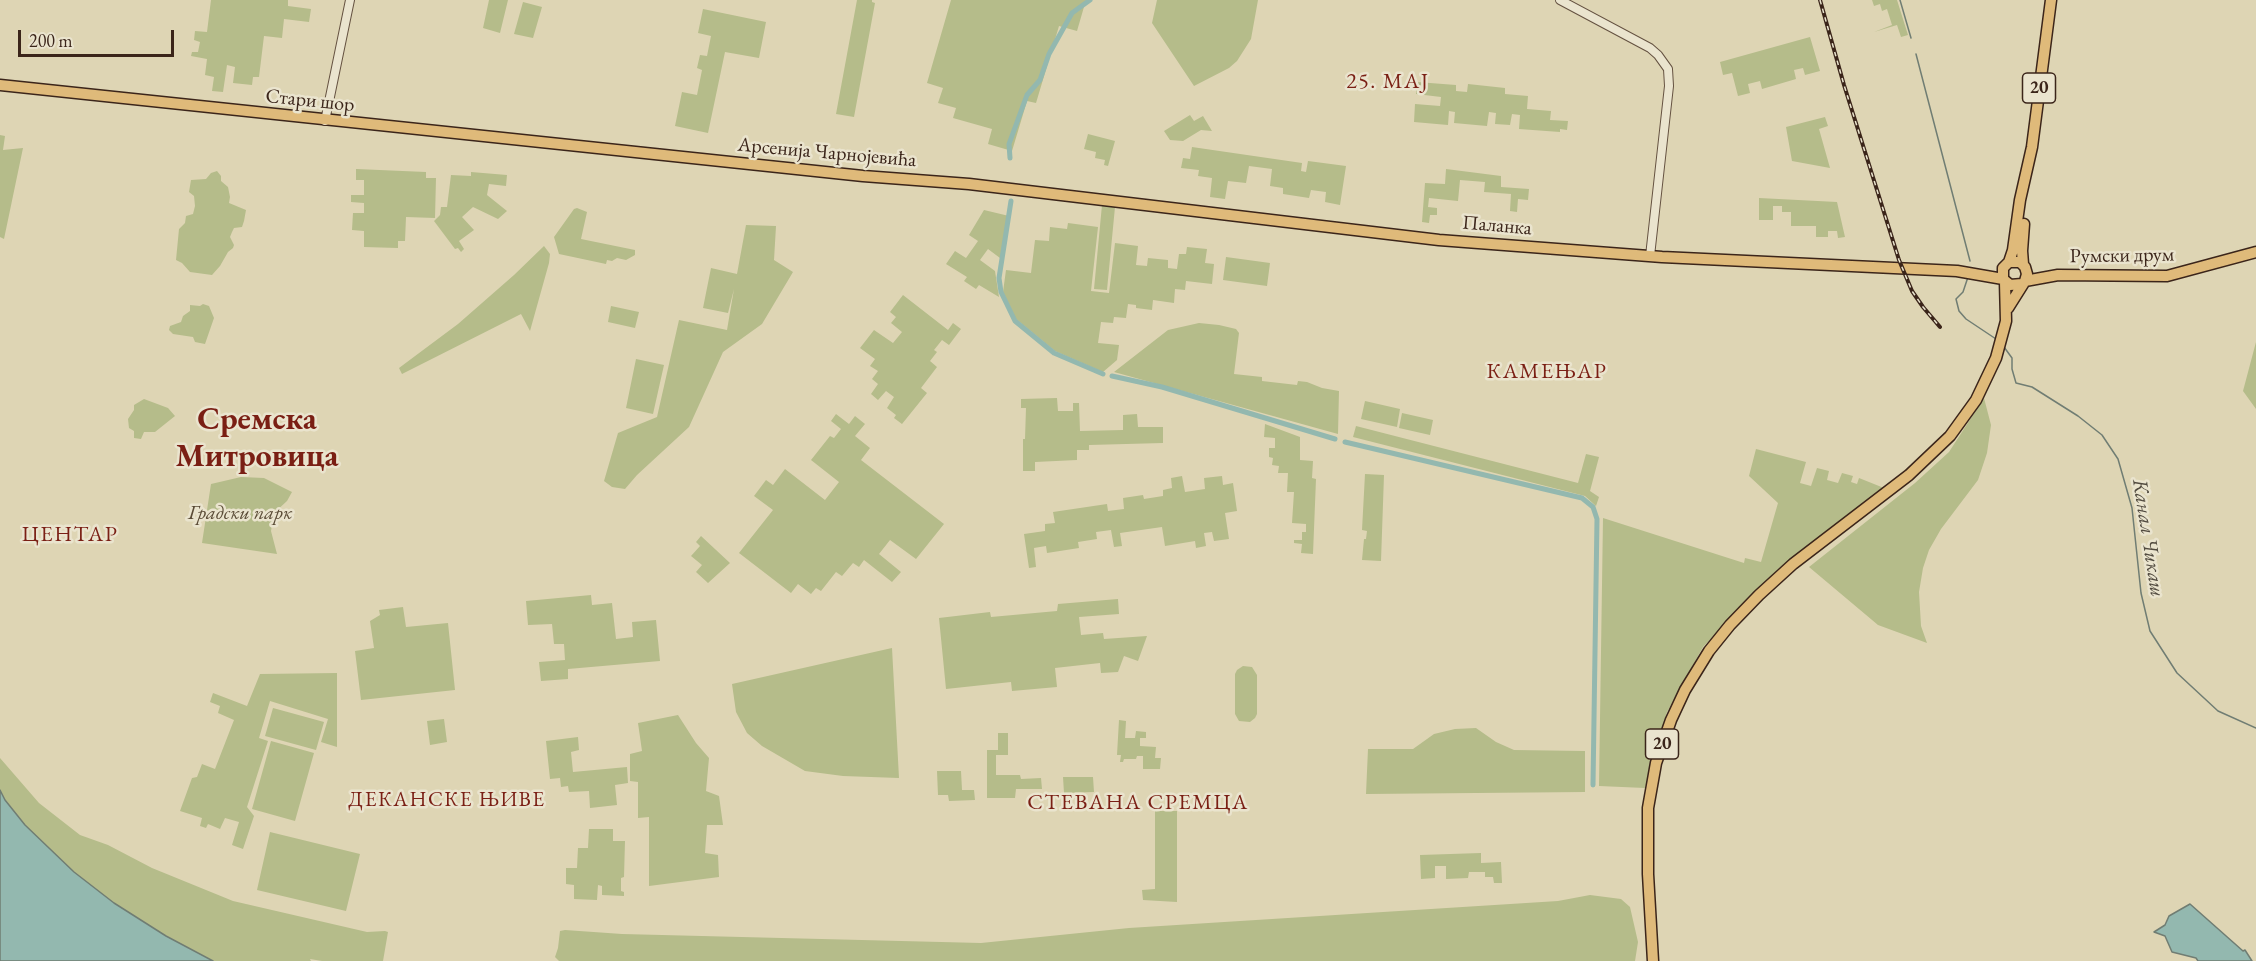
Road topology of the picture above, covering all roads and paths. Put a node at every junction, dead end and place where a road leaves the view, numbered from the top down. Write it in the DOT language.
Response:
graph roads {
  1 [pos="350,0"];
  2 [pos="1560,0"];
  3 [pos="2051,0"];
  4 [pos="0,85"];
  5 [pos="325,121"];
  6 [pos="616,149"];
  7 [pos="2027,176"];
  8 [pos="1035,192"];
  9 [pos="2256,252"];
  10 [pos="1650,256"];
  11 [pos="2007,264"];
  12 [pos="2024,266"];
  13 [pos="1957,271"];
  14 [pos="2058,275"];
  15 [pos="2004,281"];
  16 [pos="2023,283"];
  17 [pos="2008,308"];
  18 [pos="1653,961"];
  1 -- 5 [label="street"];
  2 -- 10 [label="street"];
  3 -- 7 [label="main road, 20"];
  4 -- 5 [label="main road, Стари шор"];
  5 -- 6 [label="main road, Стари шор"];
  6 -- 8 [label="main road, Арсенија Чарнојевића"];
  7 -- 11 [label="main road, 20"];
  7 -- 12 [label="main road, 20"];
  8 -- 10 [label="main road, Паланка"];
  9 -- 14 [label="main road, Румски друм"];
  10 -- 13 [label="main road, Паланка"];
  11 -- 12 [label="main road"];
  11 -- 13 [label="main road, Паланка"];
  11 -- 15 [label="main road, 20"];
  12 -- 14 [label="main road, Румски друм"];
  12 -- 16 [label="main road, 20"];
  13 -- 15 [label="main road, Паланка"];
  14 -- 16 [label="main road, Румски друм"];
  15 -- 16 [label="main road"];
  15 -- 17 [label="main road, 20"];
  16 -- 17 [label="main road, 20"];
  17 -- 18 [label="main road, 20"];
}
